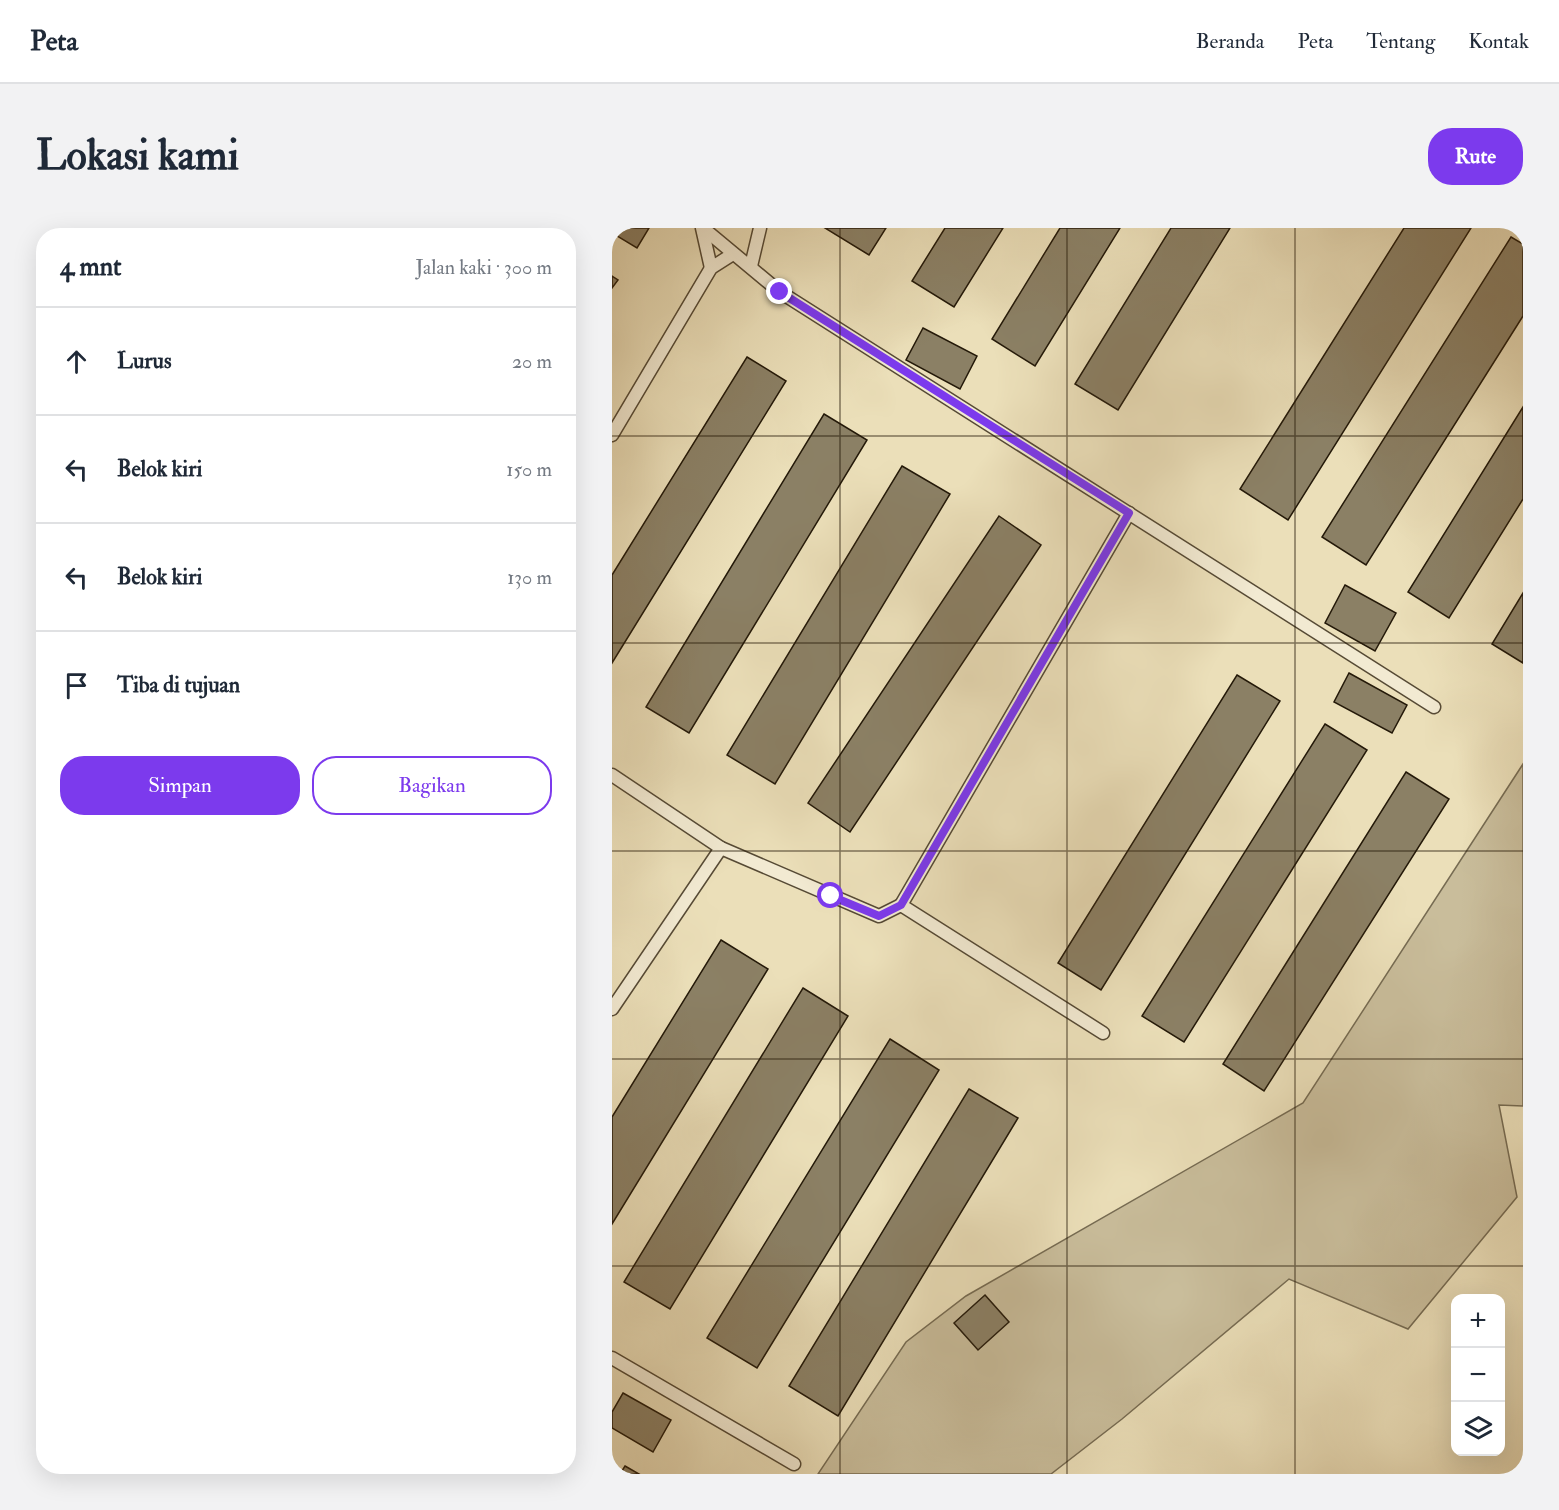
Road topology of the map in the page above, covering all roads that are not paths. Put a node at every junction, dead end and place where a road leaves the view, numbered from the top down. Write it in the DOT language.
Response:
graph roads {
  1 [pos="703,228"];
  2 [pos="760,228"];
  3 [pos="733,254"];
  4 [pos="751,266"];
  5 [pos="711,268"];
  6 [pos="612,435"];
  7 [pos="1129,513"];
  8 [pos="1434,707"];
  9 [pos="612,775"];
  10 [pos="721,848"];
  11 [pos="901,905"];
  12 [pos="612,1009"];
  13 [pos="1102,1034"];
  14 [pos="612,1358"];
  15 [pos="794,1464"];
  1 -- 3 [label="lane"];
  1 -- 5 [label="lane"];
  2 -- 4 [label="lane"];
  3 -- 4 [label="lane"];
  3 -- 5 [label="lane"];
  4 -- 7 [label="lane"];
  5 -- 6 [label="lane"];
  7 -- 8 [label="lane"];
  7 -- 11 [label="lane"];
  9 -- 10 [label="lane"];
  10 -- 11 [label="lane"];
  10 -- 12 [label="lane"];
  11 -- 13 [label="lane"];
  14 -- 15 [label="lane"];
}
